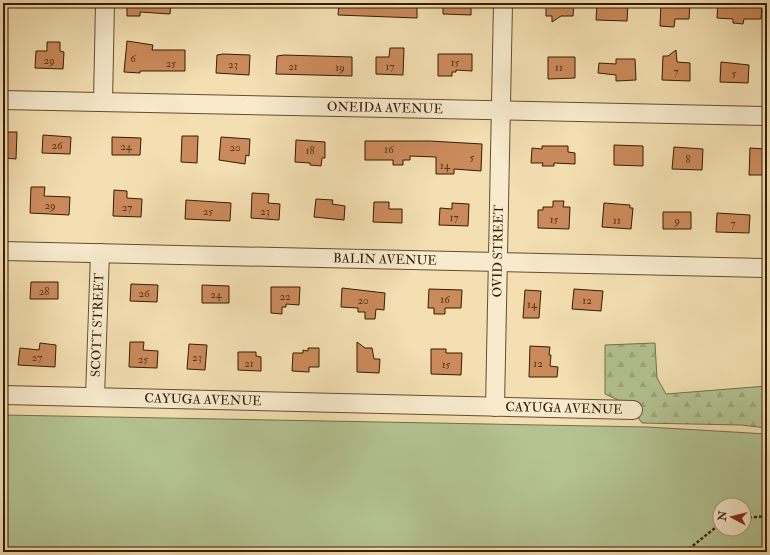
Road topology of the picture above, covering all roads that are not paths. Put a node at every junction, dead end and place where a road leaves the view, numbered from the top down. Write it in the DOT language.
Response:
graph roads {
  1 [pos="105,3"];
  2 [pos="503,3"];
  3 [pos="3,100"];
  4 [pos="103,102"];
  5 [pos="501,112"];
  6 [pos="767,116"];
  7 [pos="3,251"];
  8 [pos="100,253"];
  9 [pos="498,262"];
  10 [pos="767,268"];
  11 [pos="3,395"];
  12 [pos="95,397"];
  13 [pos="495,407"];
  14 [pos="633,410"];
  1 -- 4 [label="street"];
  2 -- 5 [label="street, OVID STREET"];
  3 -- 4 [label="street, ONEIDA AVENUE"];
  4 -- 5 [label="street, ONEIDA AVENUE"];
  5 -- 6 [label="street, ONEIDA AVENUE"];
  5 -- 9 [label="street, OVID STREET"];
  7 -- 8 [label="street, BALIN AVENUE"];
  8 -- 9 [label="street, BALIN AVENUE"];
  8 -- 12 [label="street, SCOTT STREET"];
  9 -- 10 [label="street, BALIN AVENUE"];
  9 -- 13 [label="street, OVID STREET"];
  11 -- 12 [label="street, CAYUGA AVENUE"];
  12 -- 13 [label="street, CAYUGA AVENUE"];
  13 -- 14 [label="street, CAYUGA AVENUE"];
}
